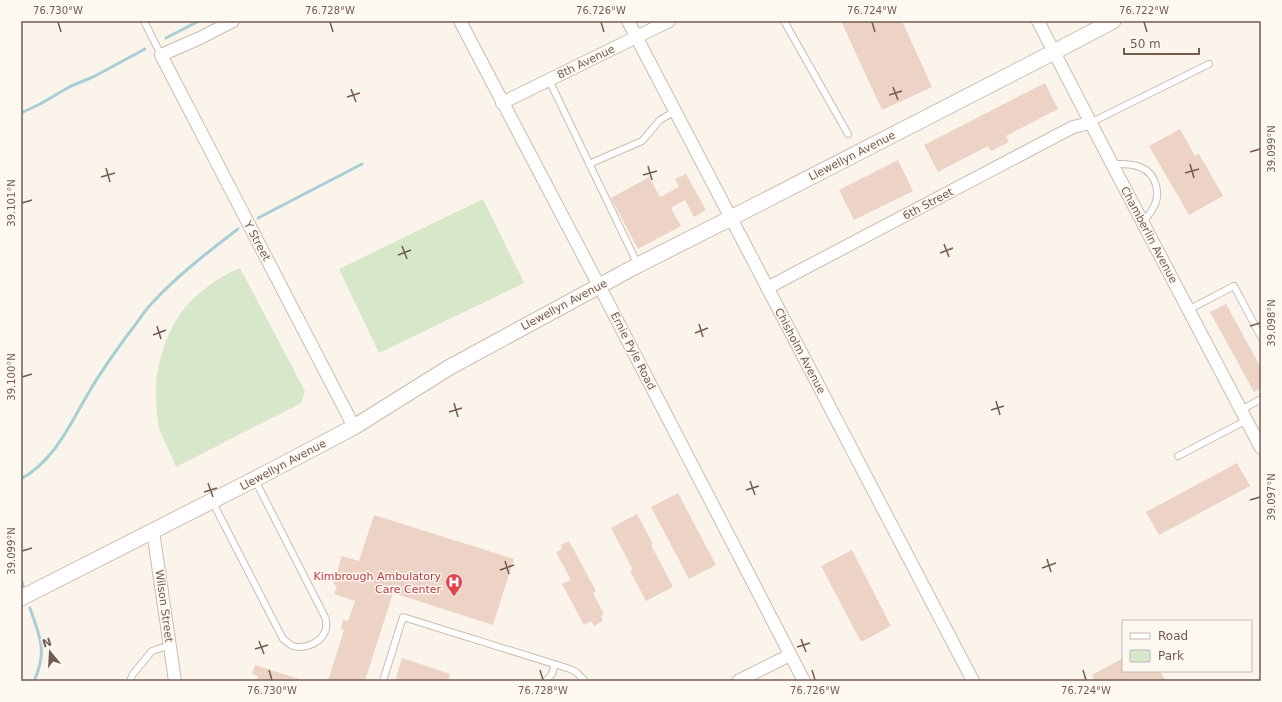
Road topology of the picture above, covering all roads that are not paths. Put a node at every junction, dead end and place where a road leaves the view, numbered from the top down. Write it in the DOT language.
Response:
graph roads {
  1 [pos="144,21"];
  2 [pos="233,21"];
  3 [pos="460,21"];
  4 [pos="628,21"];
  5 [pos="669,21"];
  6 [pos="784,21"];
  7 [pos="1038,21"];
  8 [pos="1112,21"];
  9 [pos="636,38"];
  10 [pos="1054,52"];
  11 [pos="161,55"];
  12 [pos="1209,64"];
  13 [pos="549,80"];
  14 [pos="502,103"];
  15 [pos="675,111"];
  16 [pos="1090,123"];
  17 [pos="848,134"];
  18 [pos="590,164"];
  19 [pos="1112,164"];
  20 [pos="731,218"];
  21 [pos="1142,222"];
  22 [pos="638,265"];
  23 [pos="599,286"];
  24 [pos="767,288"];
  25 [pos="1188,310"];
  26 [pos="1261,337"];
  27 [pos="1261,399"];
  28 [pos="1244,415"];
  29 [pos="354,427"];
  30 [pos="1261,448"];
  31 [pos="1178,456"];
  32 [pos="255,480"];
  33 [pos="212,501"];
  34 [pos="154,531"];
  35 [pos="21,598"];
  36 [pos="170,645"];
  37 [pos="790,655"];
  38 [pos="555,664"];
  39 [pos="130,681"];
  40 [pos="174,681"];
  41 [pos="382,681"];
  42 [pos="546,681"];
  43 [pos="585,681"];
  44 [pos="738,681"];
  45 [pos="804,681"];
  46 [pos="973,681"];
  1 -- 11 [label="lane"];
  2 -- 11 [label="street"];
  3 -- 14 [label="street, Ernie Pyle Road"];
  4 -- 9 [label="street, Chisholm Avenue"];
  5 -- 9 [label="street, 8th Avenue"];
  6 -- 17 [label="lane"];
  7 -- 10 [label="street, Chamberlin Avenue"];
  8 -- 10 [label="street, Llewellyn Avenue"];
  9 -- 13 [label="street, 8th Avenue"];
  9 -- 15 [label="street, Chisholm Avenue"];
  10 -- 16 [label="street, Chamberlin Avenue"];
  10 -- 20 [label="street, Llewellyn Avenue"];
  11 -- 29 [label="street, Y Street"];
  12 -- 16 [label="lane"];
  13 -- 14 [label="street, 8th Avenue"];
  13 -- 18 [label="lane"];
  14 -- 23 [label="street, Ernie Pyle Road"];
  15 -- 18 [label="lane"];
  15 -- 20 [label="street, Chisholm Avenue"];
  16 -- 19 [label="street, Chamberlin Avenue"];
  16 -- 24 [label="street, 6th Street"];
  18 -- 22 [label="lane"];
  19 -- 21 [label="street, Chamberlin Avenue"];
  19 -- 21 [label="lane"];
  20 -- 22 [label="street, Llewellyn Avenue"];
  20 -- 24 [label="street, Chisholm Avenue"];
  21 -- 25 [label="street, Chamberlin Avenue"];
  22 -- 23 [label="street, Llewellyn Avenue"];
  23 -- 29 [label="street, Llewellyn Avenue"];
  23 -- 37 [label="street, Ernie Pyle Road"];
  24 -- 46 [label="street, Chisholm Avenue"];
  25 -- 26 [label="lane"];
  25 -- 28 [label="street, Chamberlin Avenue"];
  27 -- 28 [label="lane"];
  28 -- 30 [label="street, Chamberlin Avenue"];
  28 -- 31 [label="lane"];
  29 -- 32 [label="street, Llewellyn Avenue"];
  32 -- 33 [label="street, Llewellyn Avenue"];
  32 -- 33 [label="lane"];
  33 -- 34 [label="street, Llewellyn Avenue"];
  34 -- 35 [label="street, Llewellyn Avenue"];
  34 -- 36 [label="street, Wilson Street"];
  36 -- 39 [label="lane"];
  36 -- 40 [label="street, Wilson Street"];
  37 -- 44 [label="street"];
  37 -- 45 [label="street, Ernie Pyle Road"];
  38 -- 41 [label="lane"];
  38 -- 42 [label="lane"];
  38 -- 43 [label="lane"];
}
